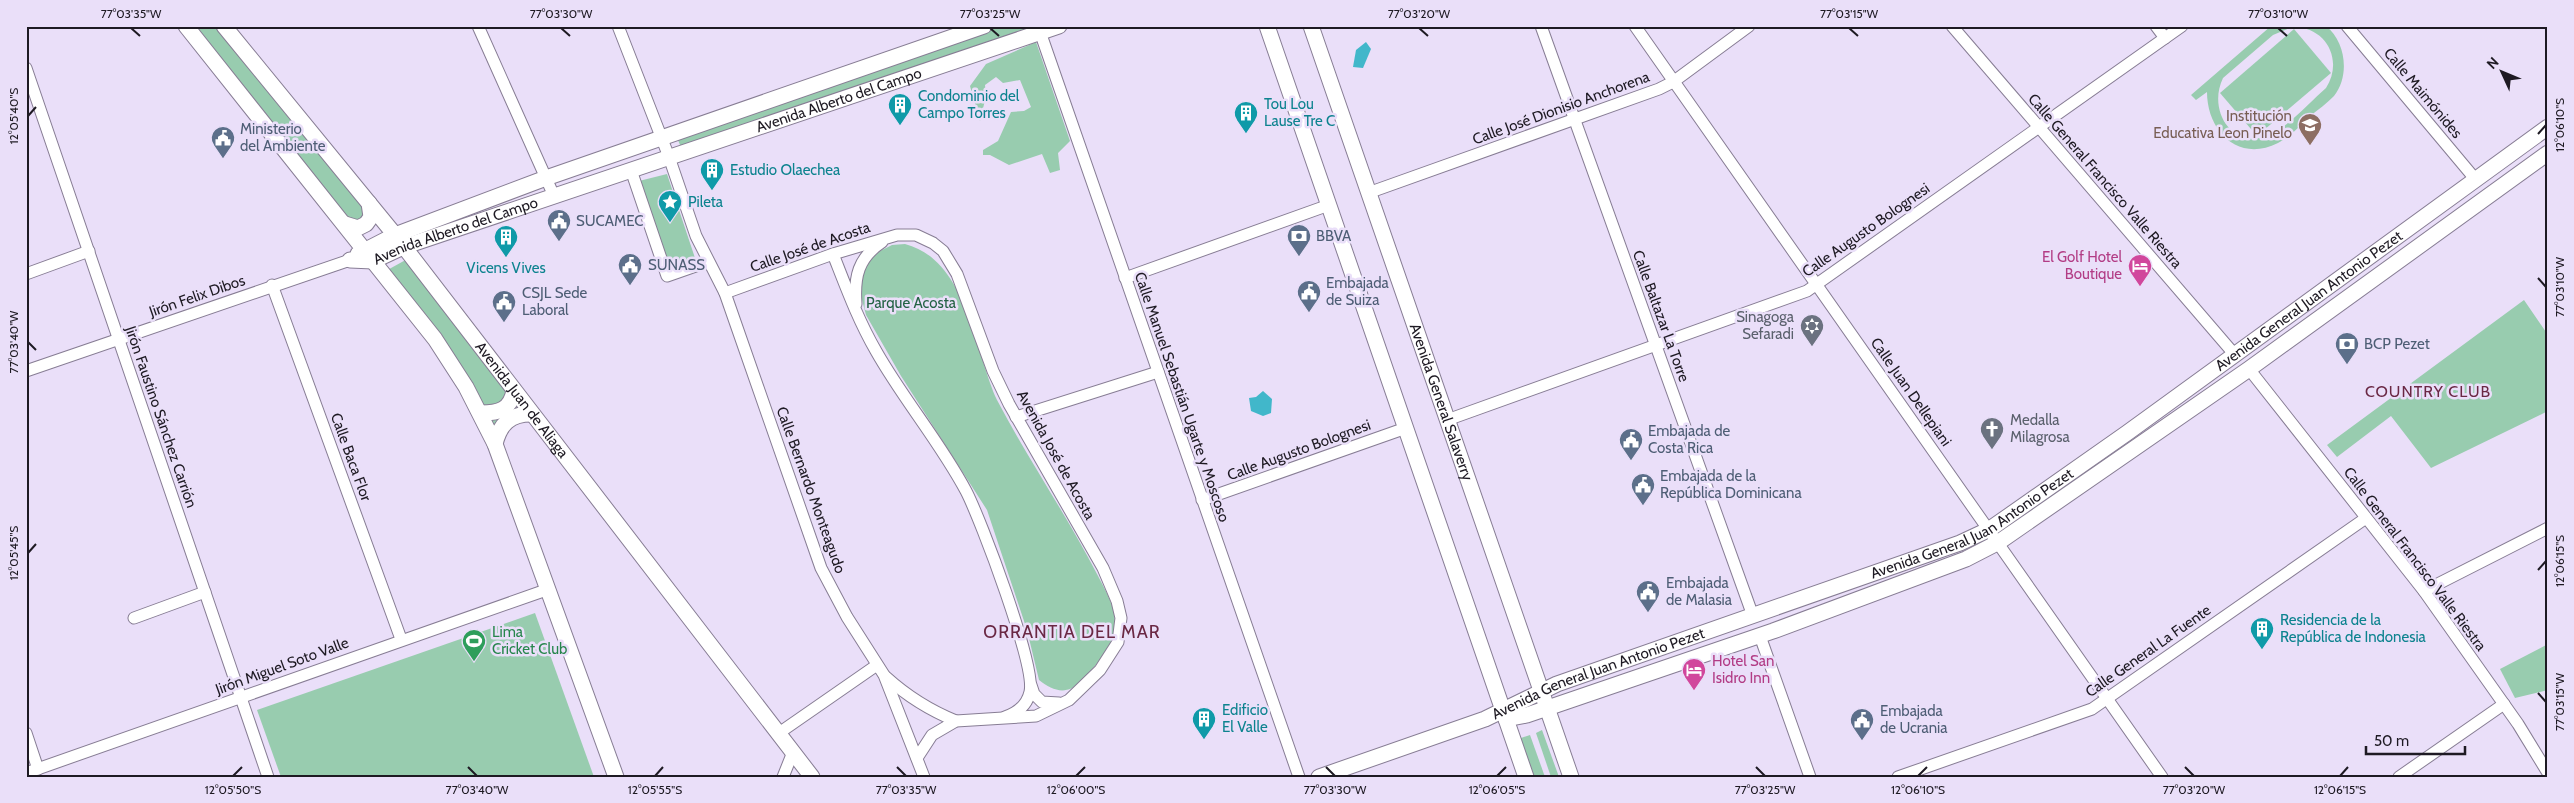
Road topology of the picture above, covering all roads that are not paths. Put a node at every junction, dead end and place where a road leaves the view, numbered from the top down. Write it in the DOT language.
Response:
graph roads {
  1 [pos="186,26"];
  2 [pos="224,26"];
  3 [pos="478,26"];
  4 [pos="618,26"];
  5 [pos="984,26"];
  6 [pos="1059,26"];
  7 [pos="1267,26"];
  8 [pos="1311,26"];
  9 [pos="1541,26"];
  10 [pos="1635,26"];
  11 [pos="1750,26"];
  12 [pos="1952,26"];
  13 [pos="2156,26"];
  14 [pos="2182,26"];
  15 [pos="2347,26"];
  16 [pos="1039,30"];
  17 [pos="2165,38"];
  18 [pos="26,68"];
  19 [pos="1673,82"];
  20 [pos="1574,120"];
  21 [pos="2039,127"];
  22 [pos="2548,127"];
  23 [pos="662,138"];
  24 [pos="2547,155"];
  25 [pos="669,157"];
  26 [pos="631,170"];
  27 [pos="546,178"];
  28 [pos="2476,180"];
  29 [pos="1368,192"];
  30 [pos="554,196"];
  31 [pos="369,204"];
  32 [pos="1329,205"];
  33 [pos="345,224"];
  34 [pos="902,235"];
  35 [pos="399,241"];
  36 [pos="89,251"];
  37 [pos="833,254"];
  38 [pos="369,256"];
  39 [pos="350,260"];
  40 [pos="707,262"];
  41 [pos="26,274"];
  42 [pos="1125,278"];
  43 [pos="1816,284"];
  44 [pos="272,285"];
  45 [pos="724,293"];
  46 [pos="858,318"];
  47 [pos="119,339"];
  48 [pos="1655,345"];
  49 [pos="2235,355"];
  50 [pos="2248,369"];
  51 [pos="26,371"];
  52 [pos="1158,372"];
  53 [pos="514,391"];
  54 [pos="481,413"];
  55 [pos="531,414"];
  56 [pos="1016,417"];
  57 [pos="1447,420"];
  58 [pos="1406,428"];
  59 [pos="495,444"];
  60 [pos="1202,500"];
  61 [pos="2366,518"];
  62 [pos="1990,528"];
  63 [pos="2548,528"];
  64 [pos="1999,542"];
  65 [pos="548,589"];
  66 [pos="205,592"];
  67 [pos="2424,592"];
  68 [pos="1753,616"];
  69 [pos="134,618"];
  70 [pos="1760,636"];
  71 [pos="401,639"];
  72 [pos="877,665"];
  73 [pos="884,676"];
  74 [pos="1031,685"];
  75 [pos="1542,692"];
  76 [pos="240,697"];
  77 [pos="2106,699"];
  78 [pos="1069,700"];
  79 [pos="2504,704"];
  80 [pos="1547,708"];
  81 [pos="1505,715"];
  82 [pos="998,719"];
  83 [pos="956,721"];
  84 [pos="26,733"];
  85 [pos="779,733"];
  86 [pos="793,752"];
  87 [pos="917,758"];
  88 [pos="38,769"];
  89 [pos="26,773"];
  90 [pos="2548,774"];
  91 [pos="268,777"];
  92 [pos="616,777"];
  93 [pos="783,777"];
  94 [pos="812,777"];
  95 [pos="924,777"];
  96 [pos="1298,777"];
  97 [pos="1319,777"];
  98 [pos="1526,777"];
  99 [pos="1571,777"];
  100 [pos="1810,777"];
  101 [pos="1898,777"];
  102 [pos="2162,777"];
  103 [pos="2399,777"];
  1 -- 33 [label="main road"];
  2 -- 31 [label="main road, Avenida Juan de Aliaga"];
  3 -- 27 [label="street"];
  4 -- 23 [label="street, Calle Bernardo Monteagudo"];
  5 -- 23 [label="main road, Avenida Alberto del Campo"];
  6 -- 16 [label="main road, Avenida Alberto del Campo"];
  7 -- 32 [label="main road"];
  8 -- 29 [label="main road, Avenida General Salaverry"];
  9 -- 20 [label="street, Calle Baltazar La Torre"];
  10 -- 19 [label="street, Calle Juan Dellepiani"];
  11 -- 19 [label="street, Calle José Dionisio Anchorena"];
  12 -- 21 [label="street, Calle General Francisco Valle Riestra"];
  13 -- 17 [label="street"];
  14 -- 17 [label="street, Calle Augusto Bolognesi"];
  15 -- 28 [label="street, Calle Maimónides"];
  16 -- 25 [label="main road, Avenida Alberto del Campo"];
  16 -- 42 [label="street, Calle Manuel Sebastián Ugarte y Moscoso"];
  17 -- 21 [label="street, Calle Augusto Bolognesi"];
  18 -- 36 [label="street, Jirón Faustino Sánchez Carrión"];
  19 -- 20 [label="street, Calle José Dionisio Anchorena"];
  19 -- 43 [label="street, Calle Juan Dellepiani"];
  20 -- 29 [label="street, Calle José Dionisio Anchorena"];
  20 -- 48 [label="street, Calle Baltazar La Torre"];
  21 -- 43 [label="street, Calle Augusto Bolognesi"];
  21 -- 49 [label="street, Calle General Francisco Valle Riestra"];
  22 -- 28 [label="main road, Avenida General Juan Antonio Pezet"];
  23 -- 25 [label="street, Calle Bernardo Monteagudo"];
  23 -- 27 [label="main road, Avenida Alberto del Campo"];
  24 -- 50 [label="main road, Avenida General Juan Antonio Pezet"];
  25 -- 26 [label="main road, Avenida Alberto del Campo"];
  25 -- 40 [label="street, Calle Bernardo Monteagudo"];
  26 -- 30 [label="main road, Avenida Alberto del Campo"];
  26 -- 40 [label="street"];
  27 -- 30 [label="street"];
  27 -- 35 [label="main road, Avenida Alberto del Campo"];
  28 -- 49 [label="main road, Avenida General Juan Antonio Pezet"];
  29 -- 57 [label="main road, Avenida General Salaverry"];
  30 -- 35 [label="main road, Avenida Alberto del Campo"];
  31 -- 33 [label="main road"];
  31 -- 35 [label="main road, Avenida Juan de Aliaga"];
  32 -- 42 [label="street"];
  32 -- 58 [label="main road"];
  33 -- 38 [label="main road"];
  34 -- 37 [label="street, Calle José de Acosta"];
  34 -- 46 [label="street"];
  34 -- 56 [label="street, Avenida José de Acosta"];
  35 -- 38 [label="main road, Avenida Alberto del Campo"];
  35 -- 53 [label="main road, Avenida Juan de Aliaga"];
  36 -- 41 [label="street"];
  36 -- 47 [label="street, Jirón Faustino Sánchez Carrión"];
  37 -- 45 [label="street, Calle José de Acosta"];
  37 -- 46 [label="street"];
  38 -- 39 [label="main road, Avenida Alberto del Campo"];
  38 -- 54 [label="main road"];
  39 -- 44 [label="street, Jirón Felix Dibos"];
  40 -- 45 [label="street, Calle Bernardo Monteagudo"];
  42 -- 52 [label="street, Calle Manuel Sebastián Ugarte y Moscoso"];
  43 -- 48 [label="street, Calle Augusto Bolognesi"];
  43 -- 62 [label="street, Calle Juan Dellepiani"];
  44 -- 47 [label="street, Jirón Felix Dibos"];
  44 -- 71 [label="street, Calle Baca Flor"];
  45 -- 72 [label="street, Calle Bernardo Monteagudo"];
  46 -- 74 [label="street"];
  47 -- 51 [label="street, Jirón Felix Dibos"];
  47 -- 66 [label="street, Jirón Faustino Sánchez Carrión"];
  48 -- 57 [label="street, Calle Augusto Bolognesi"];
  48 -- 68 [label="street, Calle Baltazar La Torre"];
  49 -- 62 [label="main road, Avenida General Juan Antonio Pezet"];
  50 -- 61 [label="street, Calle General Francisco Valle Riestra"];
  50 -- 64 [label="main road, Avenida General Juan Antonio Pezet"];
  52 -- 56 [label="street"];
  52 -- 60 [label="street, Calle Manuel Sebastián Ugarte y Moscoso"];
  53 -- 54 [label="main road"];
  53 -- 55 [label="main road, Avenida Juan de Aliaga"];
  54 -- 59 [label="main road"];
  55 -- 59 [label="main road"];
  55 -- 85 [label="main road, Avenida Juan de Aliaga"];
  56 -- 78 [label="street, Avenida José de Acosta"];
  57 -- 75 [label="main road, Avenida General Salaverry"];
  58 -- 60 [label="street, Calle Augusto Bolognesi"];
  58 -- 81 [label="main road"];
  59 -- 65 [label="main road"];
  60 -- 96 [label="street, Calle Manuel Sebastián Ugarte y Moscoso"];
  61 -- 67 [label="street, Calle General Francisco Valle Riestra"];
  61 -- 77 [label="street, Calle General La Fuente"];
  62 -- 64 [label="street, Calle Juan Dellepiani"];
  62 -- 68 [label="main road, Avenida General Juan Antonio Pezet"];
  63 -- 67 [label="street"];
  64 -- 70 [label="main road, Avenida General Juan Antonio Pezet"];
  64 -- 77 [label="street, Calle Juan Dellepiani"];
  65 -- 71 [label="street, Jirón Miguel Soto Valle"];
  65 -- 92 [label="main road"];
  66 -- 69 [label="street"];
  66 -- 76 [label="street, Jirón Faustino Sánchez Carrión"];
  67 -- 79 [label="street, Calle General Francisco Valle Riestra"];
  68 -- 75 [label="main road, Avenida General Juan Antonio Pezet"];
  70 -- 80 [label="main road, Avenida General Juan Antonio Pezet"];
  70 -- 100 [label="street"];
  71 -- 76 [label="street, Jirón Miguel Soto Valle"];
  72 -- 73 [label="street, Calle Bernardo Monteagudo"];
  72 -- 85 [label="street"];
  73 -- 83 [label="street, Avenida José de Acosta"];
  73 -- 87 [label="street, Calle Bernardo Monteagudo"];
  74 -- 78 [label="street"];
  74 -- 82 [label="street, Avenida José de Acosta"];
  75 -- 80 [label="main road, Avenida General Salaverry"];
  75 -- 81 [label="main road, Avenida General Juan Antonio Pezet"];
  76 -- 88 [label="street, Jirón Miguel Soto Valle"];
  76 -- 91 [label="street, Jirón Faustino Sánchez Carrión"];
  77 -- 101 [label="street, Calle General La Fuente"];
  77 -- 102 [label="street, Calle Juan Dellepiani"];
  78 -- 82 [label="street, Avenida José de Acosta"];
  79 -- 90 [label="street, Calle General Francisco Valle Riestra"];
  79 -- 103 [label="street"];
  80 -- 81 [label="main road, Avenida General Juan Antonio Pezet"];
  80 -- 99 [label="main road, Avenida General Salaverry"];
  81 -- 97 [label="main road, Avenida General Juan Antonio Pezet"];
  81 -- 98 [label="main road"];
  82 -- 83 [label="street, Avenida José de Acosta"];
  83 -- 87 [label="street, Avenida José de Acosta"];
  84 -- 88 [label="street"];
  85 -- 86 [label="main road, Avenida Juan de Aliaga"];
  86 -- 93 [label="street"];
  86 -- 94 [label="main road, Avenida Juan de Aliaga"];
  87 -- 95 [label="street, Calle Bernardo Monteagudo"];
  88 -- 89 [label="street, Jirón Miguel Soto Valle"];
}
